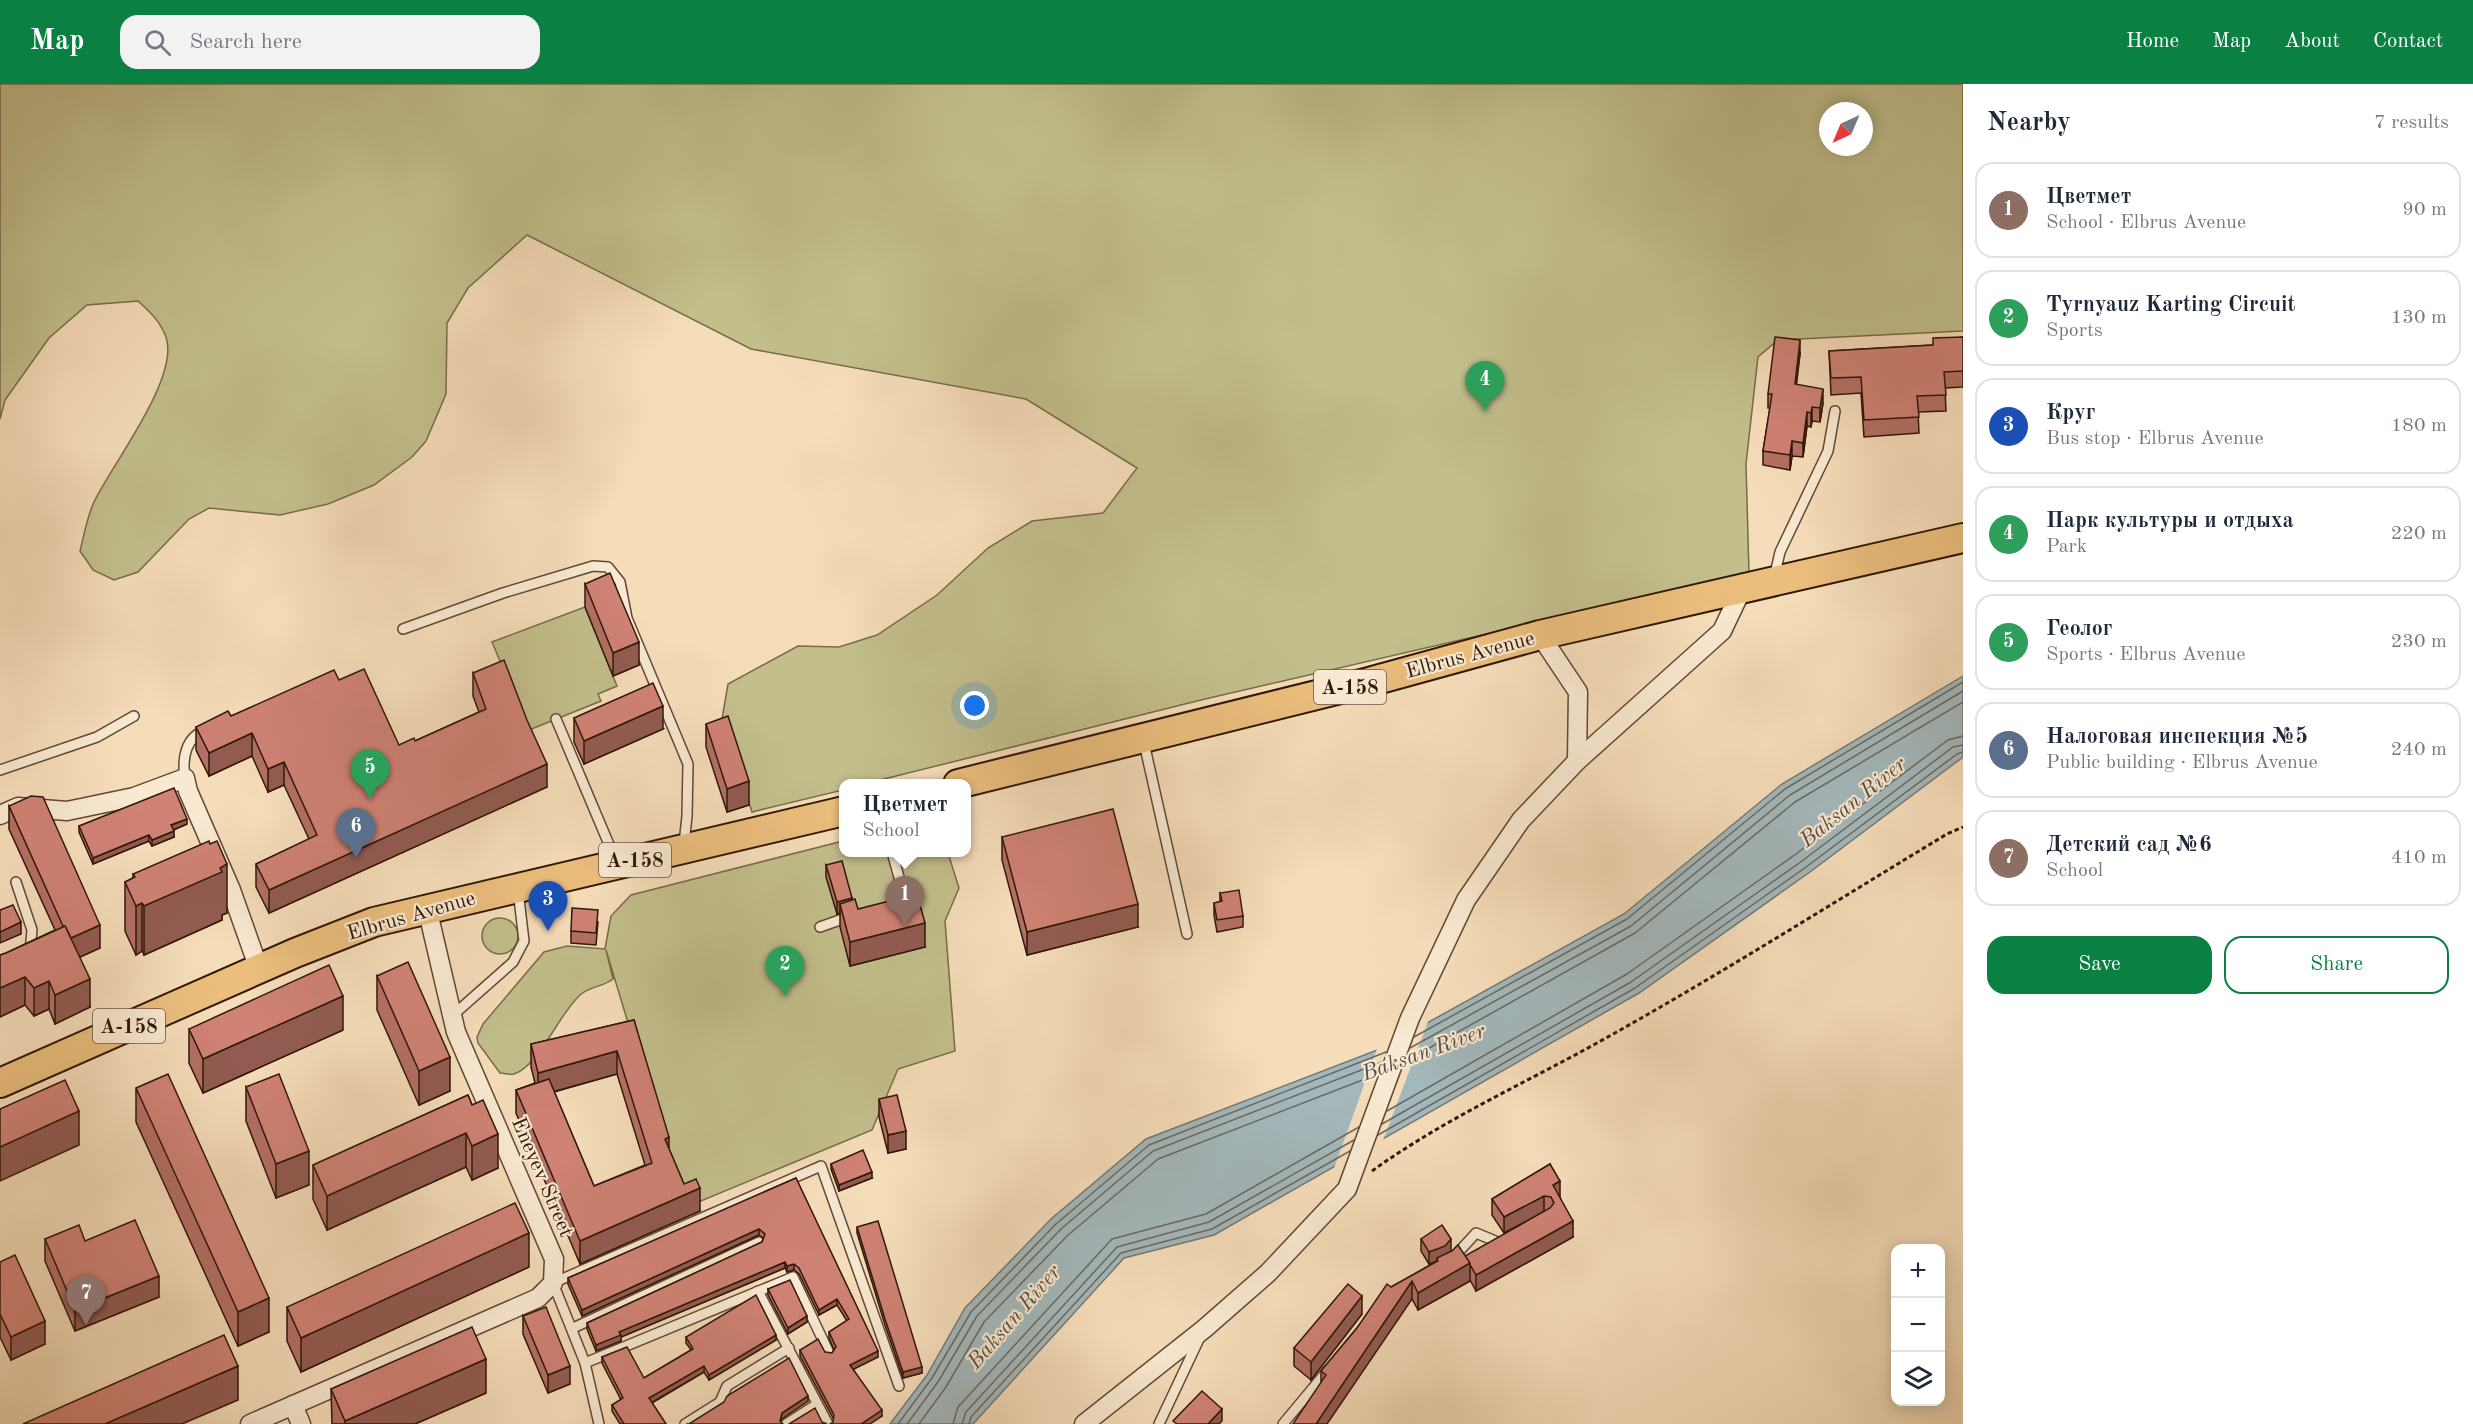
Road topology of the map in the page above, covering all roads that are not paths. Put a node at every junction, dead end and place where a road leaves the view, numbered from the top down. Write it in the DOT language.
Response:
graph roads {
  1 [pos="1835,411"];
  2 [pos="1963,538"];
  3 [pos="1772,583"];
  4 [pos="1742,589"];
  5 [pos="403,630"];
  6 [pos="1540,634"];
  7 [pos="134,716"];
  8 [pos="556,719"];
  9 [pos="219,726"];
  10 [pos="1143,737"];
  11 [pos="1577,761"];
  12 [pos="0,770"];
  13 [pos="185,778"];
  14 [pos="971,780"];
  15 [pos="839,812"];
  16 [pos="0,815"];
  17 [pos="684,849"];
  18 [pos="893,857"];
  19 [pos="617,864"];
  20 [pos="16,882"];
  21 [pos="518,887"];
  22 [pos="882,907"];
  23 [pos="427,908"];
  24 [pos="859,914"];
  25 [pos="820,927"];
  26 [pos="1187,934"];
  27 [pos="20,960"];
  28 [pos="259,969"];
  29 [pos="452,1016"];
  30 [pos="0,1083"];
  31 [pos="1509,1238"];
  32 [pos="759,1242"];
  33 [pos="1449,1263"];
  34 [pos="553,1283"];
  35 [pos="758,1291"];
  36 [pos="573,1328"];
  37 [pos="1204,1329"];
  38 [pos="789,1348"];
  39 [pos="829,1353"];
  40 [pos="1336,1360"];
  41 [pos="585,1363"];
  42 [pos="899,1386"];
  43 [pos="817,1404"];
  44 [pos="293,1405"];
  45 [pos="250,1424"];
  46 [pos="301,1424"];
  47 [pos="599,1424"];
  48 [pos="685,1424"];
  49 [pos="786,1424"];
  50 [pos="828,1424"];
  51 [pos="1084,1424"];
  52 [pos="1159,1424"];
  53 [pos="1283,1424"];
  1 -- 3 [label="lane"];
  2 -- 3 [label="main road, Elbrus Avenue / А-158"];
  3 -- 4 [label="main road, Elbrus Avenue / А-158"];
  4 -- 6 [label="main road, Elbrus Avenue / А-158"];
  4 -- 11 [label="street"];
  5 -- 17 [label="lane"];
  6 -- 10 [label="main road, Elbrus Avenue / А-158"];
  6 -- 11 [label="street"];
  7 -- 12 [label="lane"];
  8 -- 19 [label="lane"];
  9 -- 13 [label="lane"];
  10 -- 14 [label="main road, Elbrus Avenue / А-158"];
  10 -- 26 [label="lane"];
  11 -- 37 [label="street"];
  13 -- 16 [label="street"];
  13 -- 28 [label="street"];
  15 -- 17 [label="main road, Elbrus Avenue / А-158"];
  17 -- 19 [label="main road, Elbrus Avenue / А-158"];
  18 -- 22 [label="lane"];
  19 -- 21 [label="main road, Elbrus Avenue / А-158"];
  20 -- 27 [label="lane"];
  21 -- 23 [label="main road, Elbrus Avenue / А-158"];
  21 -- 29 [label="lane"];
  23 -- 28 [label="main road, Elbrus Avenue / А-158"];
  23 -- 29 [label="street, Eneyev Street"];
  24 -- 25 [label="lane"];
  28 -- 30 [label="main road, Elbrus Avenue / А-158"];
  29 -- 34 [label="street, Eneyev Street"];
  31 -- 33 [label="lane"];
  32 -- 36 [label="lane"];
  34 -- 36 [label="lane"];
  34 -- 42 [label="lane"];
  34 -- 44 [label="street"];
  35 -- 38 [label="lane"];
  35 -- 39 [label="lane"];
  35 -- 41 [label="lane"];
  36 -- 41 [label="lane"];
  37 -- 51 [label="street"];
  37 -- 52 [label="lane"];
  38 -- 43 [label="lane"];
  38 -- 48 [label="lane"];
  40 -- 53 [label="lane"];
  41 -- 47 [label="lane"];
  43 -- 49 [label="lane"];
  43 -- 50 [label="lane"];
  44 -- 45 [label="street"];
  44 -- 46 [label="street"];
}
